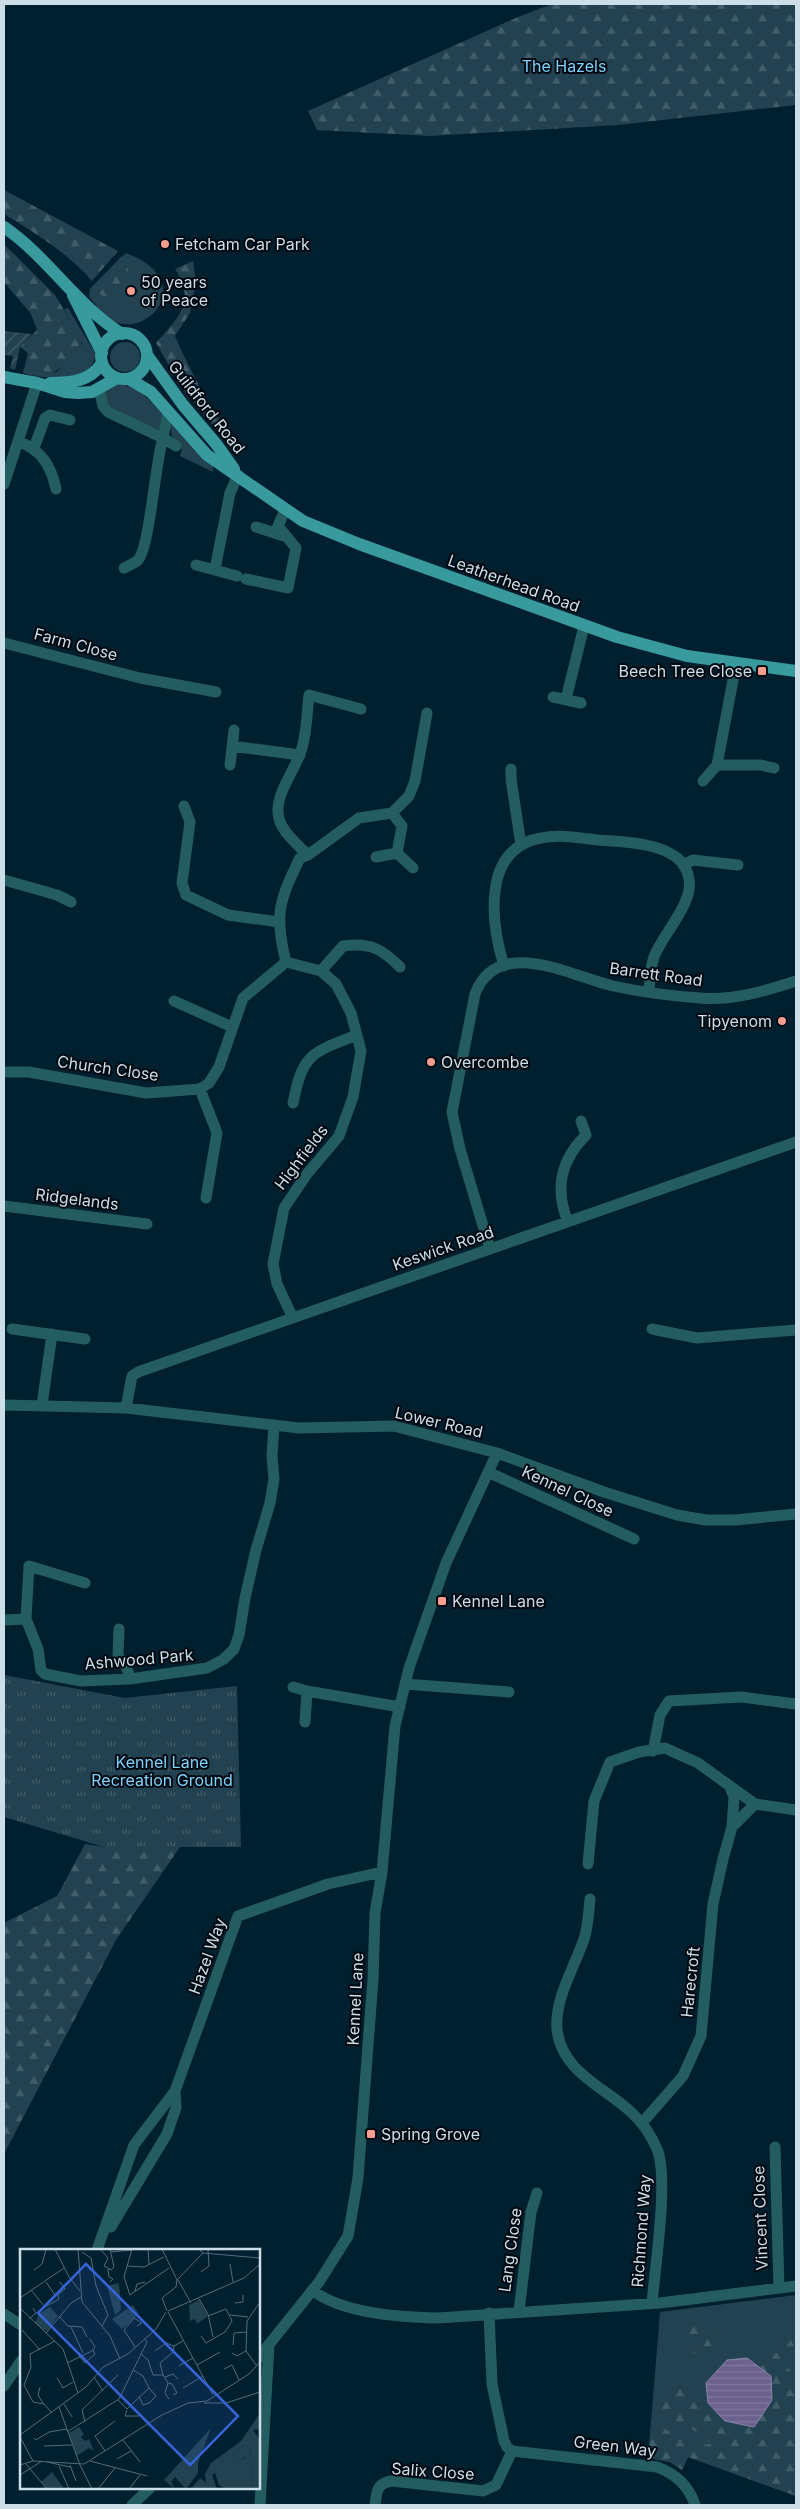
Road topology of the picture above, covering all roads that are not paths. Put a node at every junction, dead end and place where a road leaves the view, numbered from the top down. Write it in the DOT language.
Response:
graph roads {
  1 [pos="4,227"];
  2 [pos="72,293"];
  3 [pos="122,334"];
  4 [pos="147,355"];
  5 [pos="102,358"];
  6 [pos="4,377"];
  7 [pos="123,378"];
  8 [pos="37,384"];
  9 [pos="99,389"];
  10 [pos="168,412"];
  11 [pos="70,420"];
  12 [pos="163,438"];
  13 [pos="18,441"];
  14 [pos="176,446"];
  15 [pos="34,448"];
  16 [pos="238,475"];
  17 [pos="4,484"];
  18 [pos="56,489"];
  19 [pos="285,510"];
  20 [pos="256,527"];
  21 [pos="289,538"];
  22 [pos="196,565"];
  23 [pos="124,568"];
  24 [pos="215,569"];
  25 [pos="584,626"];
  26 [pos="4,643"];
  27 [pos="736,664"];
  28 [pos="796,671"];
  29 [pos="216,692"];
  30 [pos="553,697"];
  31 [pos="566,699"];
  32 [pos="581,703"];
  33 [pos="361,709"];
  34 [pos="427,713"];
  35 [pos="234,730"];
  36 [pos="232,746"];
  37 [pos="300,756"];
  38 [pos="717,764"];
  39 [pos="230,765"];
  40 [pos="774,768"];
  41 [pos="511,769"];
  42 [pos="702,781"];
  43 [pos="184,806"];
  44 [pos="392,813"];
  45 [pos="521,845"];
  46 [pos="397,853"];
  47 [pos="308,855"];
  48 [pos="376,857"];
  49 [pos="683,865"];
  50 [pos="738,865"];
  51 [pos="413,868"];
  52 [pos="4,880"];
  53 [pos="71,902"];
  54 [pos="279,922"];
  55 [pos="286,962"];
  56 [pos="504,966"];
  57 [pos="400,967"];
  58 [pos="321,972"];
  59 [pos="796,981"];
  60 [pos="649,991"];
  61 [pos="174,1001"];
  62 [pos="232,1028"];
  63 [pos="466,1032"];
  64 [pos="357,1035"];
  65 [pos="478,1035"];
  66 [pos="4,1072"];
  67 [pos="200,1089"];
  68 [pos="292,1103"];
  69 [pos="581,1121"];
  70 [pos="796,1142"];
  71 [pos="206,1198"];
  72 [pos="4,1206"];
  73 [pos="568,1222"];
  74 [pos="147,1224"];
  75 [pos="490,1249"];
  76 [pos="292,1318"];
  77 [pos="652,1328"];
  78 [pos="12,1329"];
  79 [pos="796,1330"];
  80 [pos="52,1334"];
  81 [pos="85,1339"];
  82 [pos="4,1405"];
  83 [pos="42,1405"];
  84 [pos="126,1408"];
  85 [pos="274,1425"];
  86 [pos="497,1453"];
  87 [pos="488,1472"];
  88 [pos="796,1514"];
  89 [pos="634,1539"];
  90 [pos="85,1583"];
  91 [pos="26,1619"];
  92 [pos="4,1620"];
  93 [pos="119,1629"];
  94 [pos="130,1679"];
  95 [pos="405,1684"];
  96 [pos="293,1686"];
  97 [pos="307,1691"];
  98 [pos="509,1692"];
  99 [pos="796,1704"];
  100 [pos="400,1707"];
  101 [pos="304,1722"];
  102 [pos="653,1751"];
  103 [pos="728,1783"];
  104 [pos="754,1804"];
  105 [pos="796,1810"];
  106 [pos="732,1827"];
  107 [pos="588,1864"];
  108 [pos="382,1872"];
  109 [pos="590,1899"];
  110 [pos="175,2091"];
  111 [pos="642,2123"];
  112 [pos="775,2147"];
  113 [pos="537,2193"];
  114 [pos="97,2249"];
  115 [pos="98,2249"];
  116 [pos="796,2286"];
  117 [pos="779,2288"];
  118 [pos="312,2290"];
  119 [pos="652,2303"];
  120 [pos="519,2312"];
  121 [pos="488,2313"];
  122 [pos="4,2314"];
  123 [pos="20,2324"];
  124 [pos="268,2344"];
  125 [pos="260,2356"];
  126 [pos="20,2362"];
  127 [pos="4,2386"];
  128 [pos="262,2403"];
  129 [pos="512,2451"];
  130 [pos="149,2489"];
  131 [pos="132,2505"];
  132 [pos="260,2505"];
  133 [pos="375,2505"];
  134 [pos="695,2505"];
  1 -- 2 [label="main road"];
  2 -- 3 [label="main road"];
  2 -- 5 [label="main road"];
  3 -- 4 [label="main road"];
  3 -- 5 [label="main road"];
  4 -- 7 [label="main road"];
  4 -- 16 [label="main road, Guildford Road"];
  5 -- 7 [label="main road"];
  5 -- 8 [label="main road"];
  6 -- 8 [label="main road"];
  7 -- 9 [label="main road"];
  7 -- 10 [label="main road, Guildford Road"];
  8 -- 9 [label="main road"];
  8 -- 13 [label="street"];
  9 -- 12 [label="street"];
  10 -- 12 [label="street, Guildford Road"];
  10 -- 16 [label="main road, Guildford Road"];
  11 -- 15 [label="street"];
  12 -- 14 [label="street"];
  12 -- 23 [label="street, Guildford Road"];
  13 -- 15 [label="street"];
  13 -- 17 [label="street"];
  15 -- 18 [label="street"];
  16 -- 19 [label="main road, Leatherhead Road"];
  16 -- 24 [label="street"];
  19 -- 21 [label="street"];
  19 -- 25 [label="main road, Leatherhead Road"];
  20 -- 21 [label="street"];
  21 -- 24 [label="street"];
  22 -- 24 [label="street"];
  25 -- 27 [label="main road, Leatherhead Road"];
  25 -- 31 [label="street"];
  26 -- 29 [label="street, Farm Close"];
  27 -- 28 [label="main road, Leatherhead Road"];
  27 -- 38 [label="street"];
  30 -- 31 [label="street"];
  31 -- 32 [label="street"];
  33 -- 37 [label="street"];
  34 -- 44 [label="street"];
  35 -- 36 [label="street"];
  36 -- 37 [label="street"];
  36 -- 39 [label="street"];
  37 -- 47 [label="street"];
  38 -- 40 [label="street"];
  38 -- 42 [label="street"];
  41 -- 45 [label="street"];
  43 -- 54 [label="street"];
  44 -- 46 [label="street"];
  44 -- 47 [label="street"];
  45 -- 49 [label="street"];
  45 -- 56 [label="street"];
  46 -- 48 [label="street"];
  46 -- 51 [label="street"];
  47 -- 54 [label="street"];
  49 -- 50 [label="street"];
  49 -- 60 [label="street"];
  52 -- 53 [label="street"];
  54 -- 55 [label="street"];
  55 -- 58 [label="street, Highfields"];
  55 -- 62 [label="street"];
  56 -- 60 [label="street, Barrett Road"];
  56 -- 63 [label="street, Barrett Road"];
  57 -- 58 [label="street"];
  58 -- 64 [label="street, Highfields"];
  59 -- 60 [label="street, Barrett Road"];
  61 -- 62 [label="street"];
  62 -- 67 [label="street"];
  63 -- 65 [label="street"];
  63 -- 75 [label="street, Barrett Road"];
  64 -- 68 [label="street"];
  64 -- 76 [label="street, Highfields"];
  66 -- 67 [label="street, Church Close"];
  67 -- 71 [label="street"];
  69 -- 73 [label="street"];
  70 -- 73 [label="street, Keswick Road"];
  72 -- 74 [label="street, Ridgelands"];
  73 -- 75 [label="street, Keswick Road"];
  75 -- 76 [label="street, Keswick Road"];
  76 -- 84 [label="street, Keswick Road"];
  77 -- 79 [label="street"];
  78 -- 80 [label="street"];
  80 -- 81 [label="street"];
  80 -- 83 [label="street"];
  82 -- 83 [label="street, Lower Road"];
  83 -- 84 [label="street, Lower Road"];
  84 -- 85 [label="street, Lower Road"];
  85 -- 86 [label="street, Lower Road"];
  85 -- 94 [label="street, Ashwood Park"];
  86 -- 87 [label="street, Kennel Lane"];
  86 -- 88 [label="street, Lower Road"];
  87 -- 89 [label="street, Kennel Close"];
  87 -- 95 [label="street, Kennel Lane"];
  90 -- 91 [label="street, Ashwood Park"];
  91 -- 92 [label="street"];
  91 -- 94 [label="street, Ashwood Park"];
  93 -- 94 [label="street"];
  95 -- 98 [label="street"];
  95 -- 100 [label="street, Kennel Lane"];
  96 -- 97 [label="street"];
  97 -- 100 [label="street"];
  97 -- 101 [label="street"];
  99 -- 102 [label="street"];
  100 -- 108 [label="street, Kennel Lane"];
  102 -- 103 [label="street"];
  102 -- 107 [label="street"];
  103 -- 104 [label="street"];
  103 -- 106 [label="street, Harecroft"];
  104 -- 105 [label="street"];
  104 -- 106 [label="street, Harecroft"];
  106 -- 111 [label="street, Harecroft"];
  108 -- 110 [label="street, Hazel Way"];
  108 -- 118 [label="street, Kennel Lane"];
  109 -- 111 [label="street, Richmond Way"];
  110 -- 114 [label="street, Hazel Way"];
  110 -- 115 [label="street, Hazel Way"];
  111 -- 119 [label="street, Richmond Way"];
  112 -- 117 [label="street, Vincent Close"];
  113 -- 120 [label="street, Lang Close"];
  116 -- 117 [label="street"];
  117 -- 119 [label="street"];
  118 -- 121 [label="street"];
  118 -- 124 [label="street, Kennel Lane"];
  119 -- 120 [label="street"];
  120 -- 121 [label="street"];
  121 -- 129 [label="street"];
  122 -- 123 [label="street"];
  124 -- 125 [label="street, Kennel Lane"];
  124 -- 128 [label="street"];
  126 -- 127 [label="street"];
  128 -- 132 [label="street"];
  129 -- 133 [label="street, Salix Close"];
  129 -- 134 [label="street, Green Way"];
  130 -- 131 [label="street"];
}
